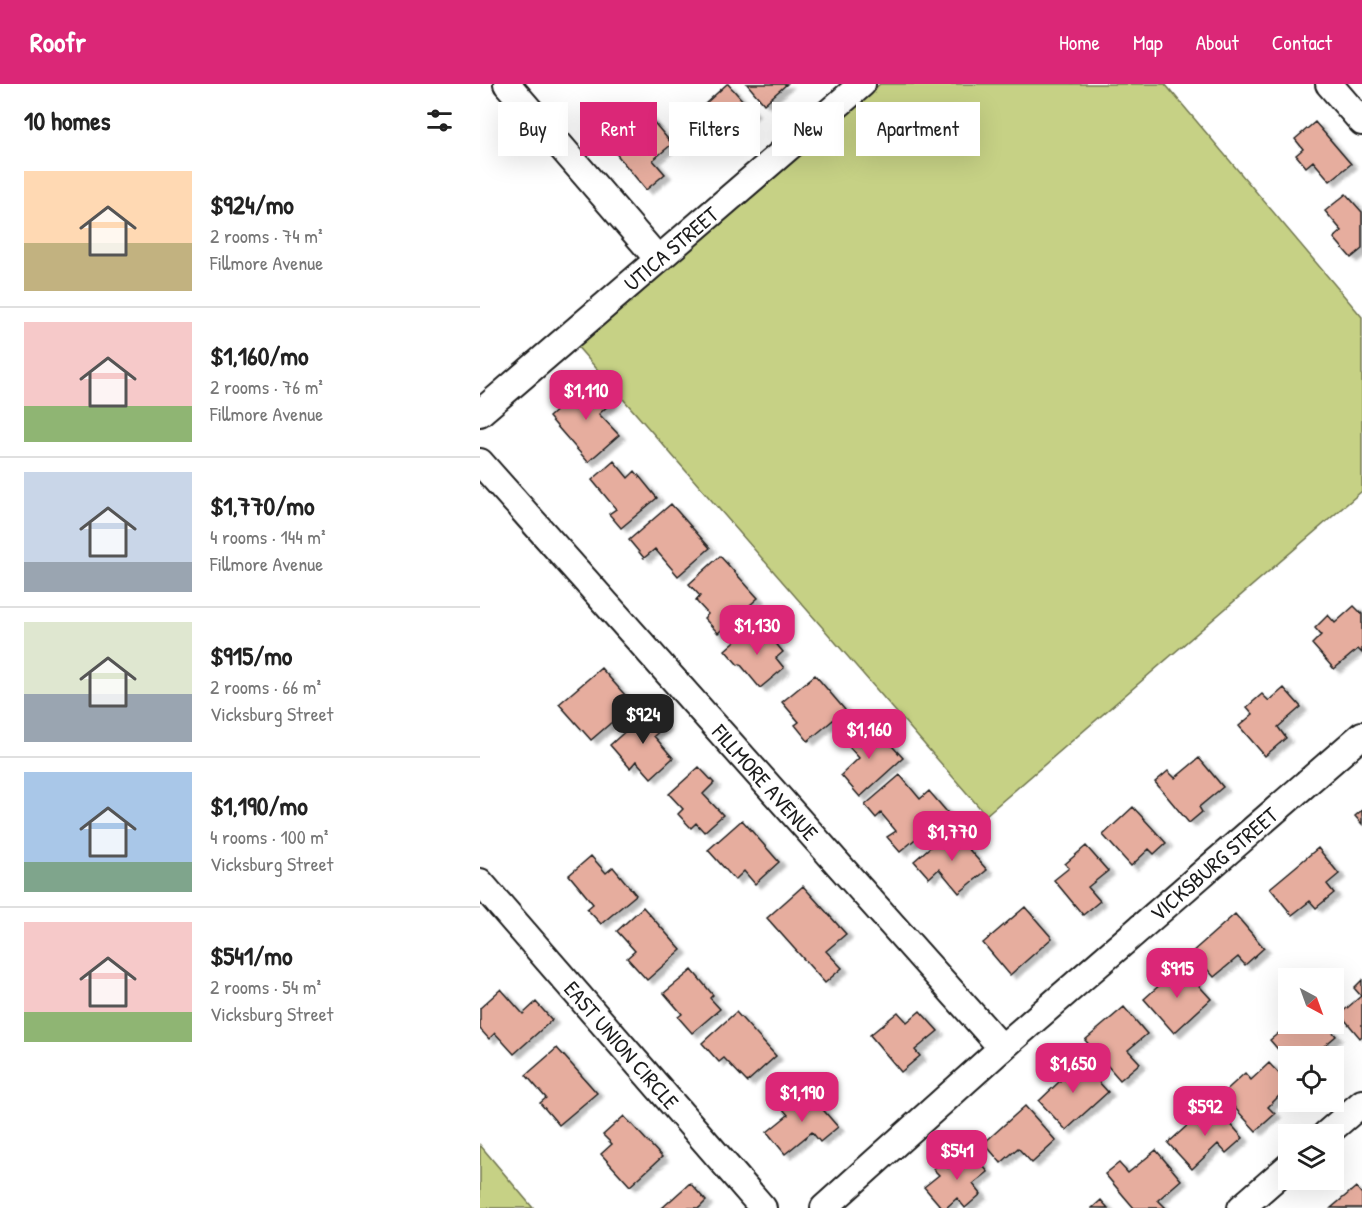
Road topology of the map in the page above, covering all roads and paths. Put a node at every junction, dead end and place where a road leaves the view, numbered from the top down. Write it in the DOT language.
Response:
graph roads {
  1 [pos="507,84"];
  2 [pos="862,84"];
  3 [pos="1329,84"];
  4 [pos="1362,122"];
  5 [pos="658,259"];
  6 [pos="480,413"];
  7 [pos="480,462"];
  8 [pos="1362,735"];
  9 [pos="480,882"];
  10 [pos="1002,1048"];
  11 [pos="1362,1103"];
  12 [pos="1338,1124"];
  13 [pos="1278,1176"];
  14 [pos="763,1208"];
  15 [pos="824,1208"];
  16 [pos="1241,1208"];
  1 -- 5 [label="street"];
  2 -- 5 [label="street, UTICA STREET"];
  3 -- 4 [label="street"];
  5 -- 6 [label="street, UTICA STREET"];
  7 -- 10 [label="street, FILLMORE AVENUE"];
  8 -- 10 [label="street, VICKSBURG STREET"];
  9 -- 14 [label="street, EAST UNION CIRCLE"];
  10 -- 15 [label="street, VICKSBURG STREET"];
  11 -- 12 [label="street"];
  13 -- 16 [label="street"];
}
